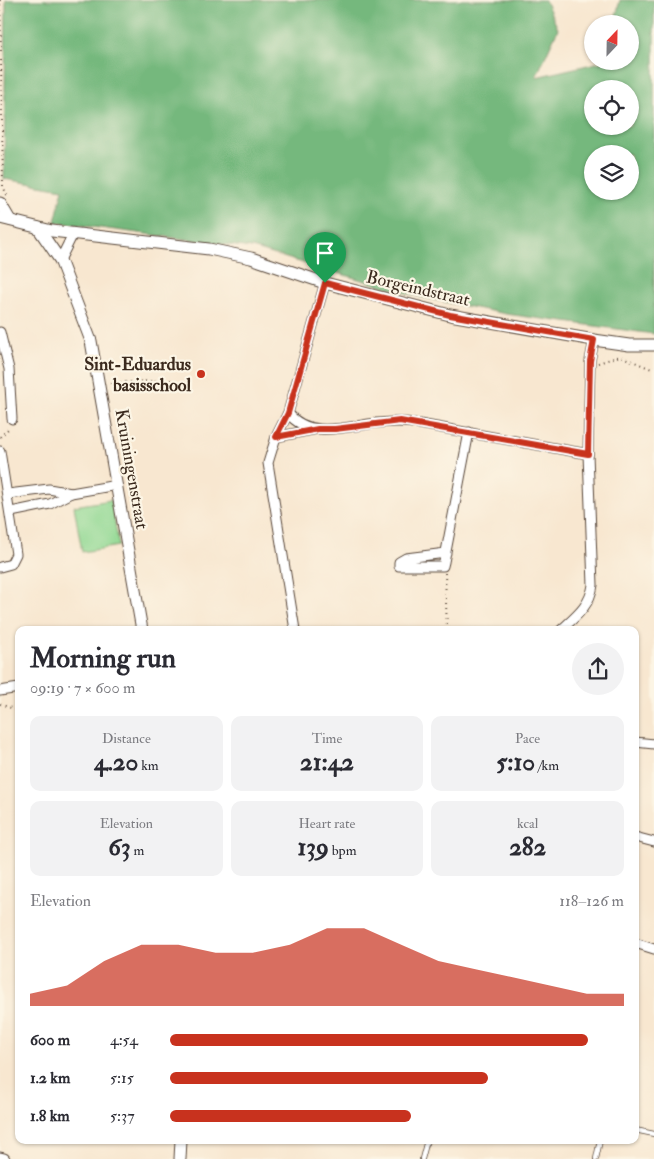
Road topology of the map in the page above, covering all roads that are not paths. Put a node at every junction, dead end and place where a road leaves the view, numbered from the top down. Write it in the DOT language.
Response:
graph roads {
  1 [pos="4,202"];
  2 [pos="5,219"];
  3 [pos="38,228"];
  4 [pos="73,234"];
  5 [pos="60,260"];
  6 [pos="325,283"];
  7 [pos="0,332"];
  8 [pos="594,340"];
  9 [pos="654,345"];
  10 [pos="288,413"];
  11 [pos="12,419"];
  12 [pos="318,429"];
  13 [pos="469,432"];
  14 [pos="276,437"];
  15 [pos="0,450"];
  16 [pos="588,454"];
  17 [pos="117,485"];
  18 [pos="71,493"];
  19 [pos="8,494"];
  20 [pos="11,512"];
  21 [pos="446,554"];
  22 [pos="0,567"];
  23 [pos="141,626"];
  24 [pos="294,626"];
  25 [pos="565,626"];
  26 [pos="15,689"];
  27 [pos="0,691"];
  28 [pos="639,742"];
  29 [pos="654,744"];
  30 [pos="639,838"];
  31 [pos="654,842"];
  32 [pos="639,945"];
  33 [pos="654,949"];
  34 [pos="639,1131"];
  35 [pos="654,1134"];
  36 [pos="181,1144"];
  37 [pos="426,1144"];
  38 [pos="599,1144"];
  39 [pos="0,1158"];
  40 [pos="4,1159"];
  41 [pos="180,1159"];
  42 [pos="422,1159"];
  43 [pos="596,1159"];
  1 -- 2 [label="street"];
  2 -- 3 [label="street, Borgeindstraat"];
  3 -- 4 [label="street, Borgeindstraat"];
  3 -- 5 [label="street, Kruiningenstraat"];
  4 -- 5 [label="street"];
  4 -- 6 [label="street, Borgeindstraat"];
  5 -- 17 [label="street, Kruiningenstraat"];
  6 -- 8 [label="street, Borgeindstraat"];
  6 -- 10 [label="street"];
  7 -- 11 [label="street"];
  8 -- 9 [label="street, Borgeindstraat"];
  8 -- 16 [label="street"];
  10 -- 12 [label="street"];
  10 -- 14 [label="street"];
  12 -- 13 [label="street"];
  12 -- 14 [label="street"];
  13 -- 16 [label="street"];
  13 -- 21 [label="street"];
  14 -- 24 [label="street"];
  15 -- 19 [label="street"];
  16 -- 25 [label="street"];
  17 -- 18 [label="street"];
  17 -- 23 [label="street, Kruiningenstraat"];
  18 -- 19 [label="street"];
  18 -- 20 [label="street"];
  19 -- 20 [label="street"];
  20 -- 22 [label="street"];
  21 -- 21 [label="street"];
  26 -- 27 [label="street"];
  28 -- 29 [label="street"];
  30 -- 31 [label="street"];
  32 -- 33 [label="street"];
  34 -- 35 [label="lane"];
  36 -- 41 [label="street"];
  37 -- 42 [label="lane"];
  38 -- 43 [label="lane"];
  39 -- 40 [label="street"];
}
